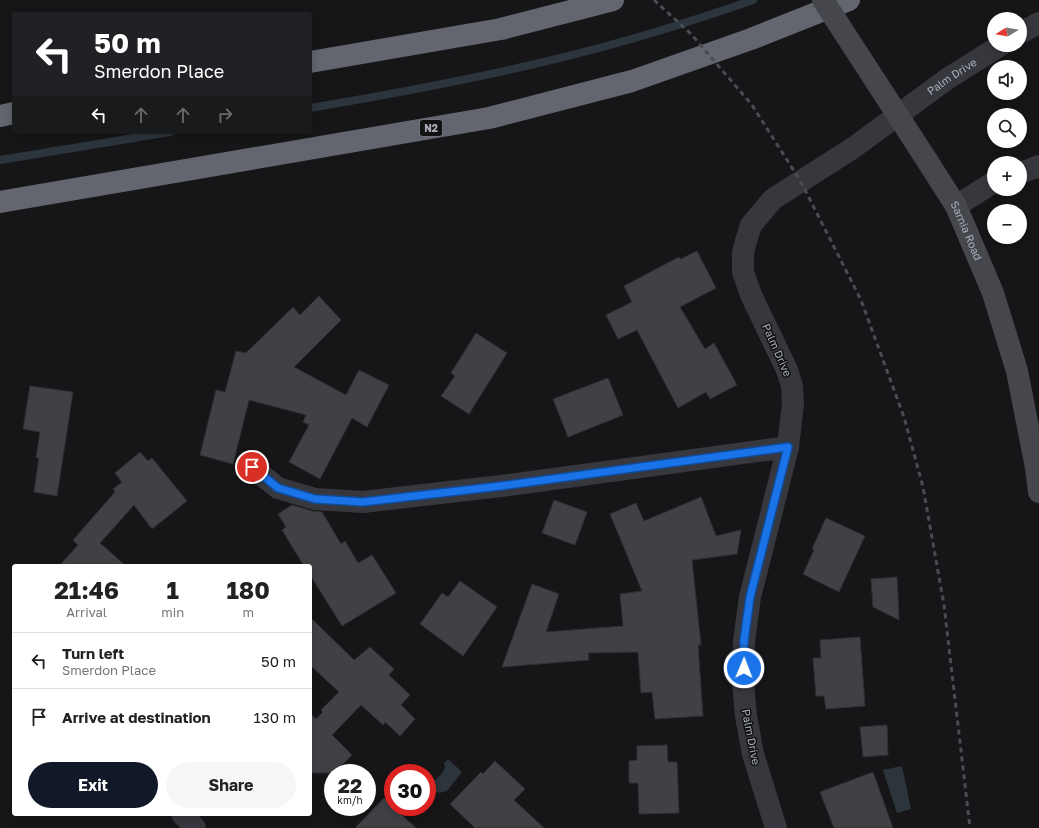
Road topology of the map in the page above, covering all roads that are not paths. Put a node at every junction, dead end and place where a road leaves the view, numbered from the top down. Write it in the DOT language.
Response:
graph roads {
  1 [pos="613,0"];
  2 [pos="823,0"];
  3 [pos="849,0"];
  4 [pos="1039,23"];
  5 [pos="1027,29"];
  6 [pos="990,52"];
  7 [pos="312,62"];
  8 [pos="12,114"];
  9 [pos="0,116"];
  10 [pos="1039,166"];
  11 [pos="1027,170"];
  12 [pos="987,186"];
  13 [pos="0,202"];
  14 [pos="956,206"];
  15 [pos="788,447"];
  16 [pos="252,467"];
  17 [pos="1039,492"];
  18 [pos="184,816"];
  19 [pos="195,828"];
  20 [pos="776,828"];
  1 -- 7 [label="highway"];
  2 -- 14 [label="main road, Sarnia Road, bridge"];
  3 -- 13 [label="highway, N2"];
  4 -- 5 [label="street"];
  6 -- 15 [label="street, Palm Drive"];
  8 -- 9 [label="highway"];
  10 -- 11 [label="street"];
  12 -- 14 [label="street"];
  14 -- 17 [label="main road, Sarnia Road"];
  15 -- 16 [label="street"];
  15 -- 20 [label="street, Palm Drive"];
  18 -- 19 [label="street"];
}
